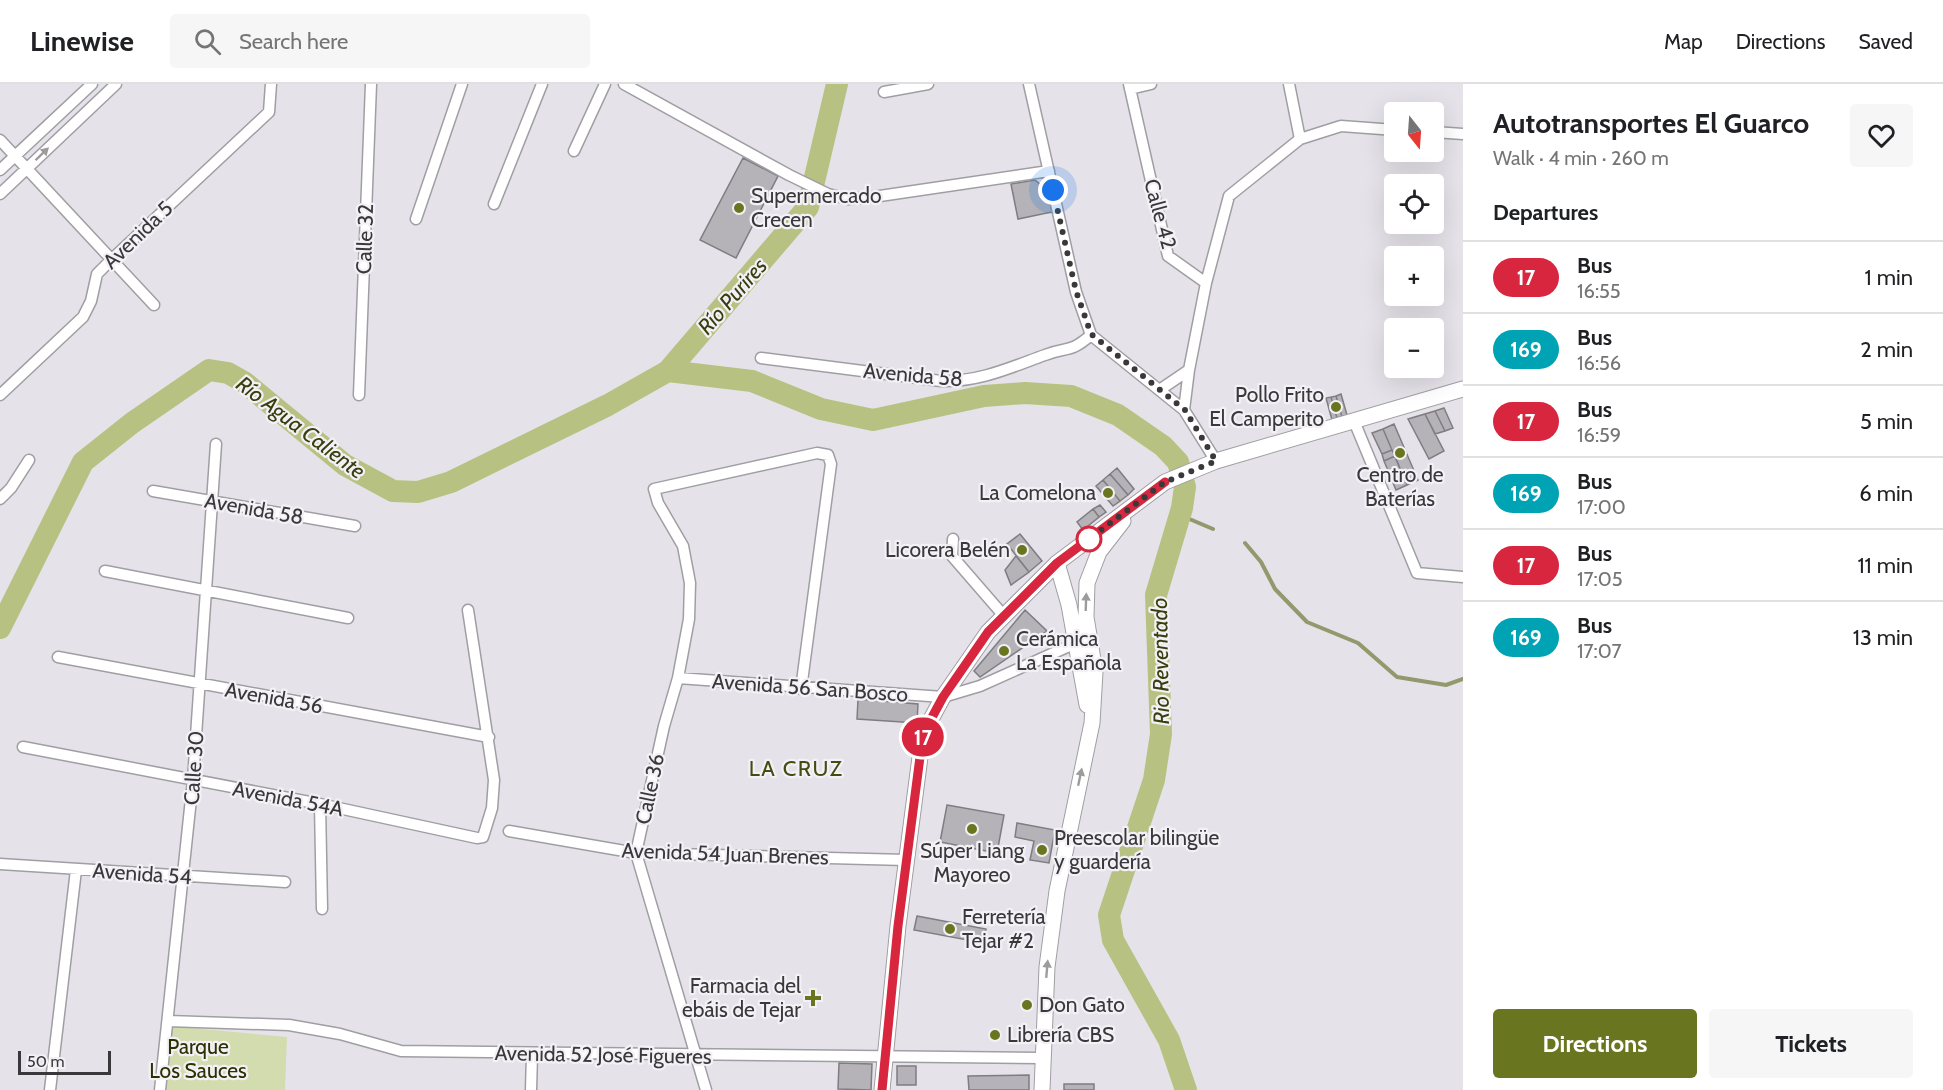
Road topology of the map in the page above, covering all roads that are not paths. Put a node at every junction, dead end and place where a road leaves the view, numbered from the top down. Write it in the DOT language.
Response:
graph roads {
  1 [pos="92,84"];
  2 [pos="116,84"];
  3 [pos="271,84"];
  4 [pos="371,84"];
  5 [pos="462,84"];
  6 [pos="542,84"];
  7 [pos="605,84"];
  8 [pos="624,84"];
  9 [pos="928,84"];
  10 [pos="1029,84"];
  11 [pos="1151,84"];
  12 [pos="1289,84"];
  13 [pos="1129,87"];
  14 [pos="884,92"];
  15 [pos="1384,129"];
  16 [pos="1444,133"];
  17 [pos="1463,134"];
  18 [pos="1300,139"];
  19 [pos="0,140"];
  20 [pos="574,151"];
  21 [pos="14,156"];
  22 [pos="27,169"];
  23 [pos="0,170"];
  24 [pos="1049,171"];
  25 [pos="0,194"];
  26 [pos="494,204"];
  27 [pos="416,219"];
  28 [pos="111,260"];
  29 [pos="1206,283"];
  30 [pos="154,305"];
  31 [pos="1091,334"];
  32 [pos="761,357"];
  33 [pos="1189,370"];
  34 [pos="1161,389"];
  35 [pos="1463,389"];
  36 [pos="359,394"];
  37 [pos="0,395"];
  38 [pos="1185,410"];
  39 [pos="1354,421"];
  40 [pos="216,444"];
  41 [pos="29,460"];
  42 [pos="1210,464"];
  43 [pos="1167,481"];
  44 [pos="153,491"];
  45 [pos="0,498"];
  46 [pos="212,502"];
  47 [pos="355,526"];
  48 [pos="953,539"];
  49 [pos="1057,563"];
  50 [pos="105,571"];
  51 [pos="1463,577"];
  52 [pos="206,591"];
  53 [pos="468,610"];
  54 [pos="1004,616"];
  55 [pos="348,618"];
  56 [pos="1076,643"];
  57 [pos="58,657"];
  58 [pos="678,678"];
  59 [pos="200,685"];
  60 [pos="801,689"];
  61 [pos="943,697"];
  62 [pos="1092,723"];
  63 [pos="489,737"];
  64 [pos="23,747"];
  65 [pos="194,780"];
  66 [pos="320,804"];
  67 [pos="509,831"];
  68 [pos="636,853"];
  69 [pos="906,860"];
  70 [pos="0,864"];
  71 [pos="76,870"];
  72 [pos="185,877"];
  73 [pos="285,882"];
  74 [pos="322,909"];
  75 [pos="168,1021"];
  76 [pos="532,1054"];
  77 [pos="696,1056"];
  78 [pos="885,1056"];
  79 [pos="1041,1058"];
  80 [pos="50,1090"];
  81 [pos="160,1090"];
  82 [pos="531,1090"];
  83 [pos="706,1090"];
  84 [pos="882,1090"];
  85 [pos="1042,1090"];
  1 -- 21 [label="street"];
  22 -- 2 [label="street, one-way"];
  3 -- 28 [label="street, Avenida 5"];
  4 -- 36 [label="street, Calle 32"];
  5 -- 27 [label="street"];
  6 -- 26 [label="street"];
  7 -- 20 [label="street"];
  8 -- 24 [label="street"];
  9 -- 14 [label="street"];
  10 -- 24 [label="street"];
  11 -- 13 [label="street"];
  12 -- 18 [label="street"];
  13 -- 29 [label="street, Calle 42"];
  15 -- 18 [label="street"];
  16 -- 17 [label="street"];
  18 -- 29 [label="street"];
  19 -- 21 [label="street"];
  21 -- 22 [label="street"];
  21 -- 23 [label="street"];
  22 -- 25 [label="street"];
  22 -- 28 [label="street"];
  24 -- 31 [label="street"];
  28 -- 30 [label="street"];
  28 -- 37 [label="street, Avenida 5"];
  29 -- 33 [label="street"];
  31 -- 32 [label="street, Avenida 58"];
  31 -- 34 [label="street"];
  33 -- 34 [label="street"];
  33 -- 38 [label="street"];
  34 -- 38 [label="street"];
  35 -- 39 [label="main road"];
  38 -- 42 [label="street"];
  39 -- 42 [label="main road"];
  39 -- 51 [label="street"];
  40 -- 46 [label="street, Calle 30"];
  41 -- 45 [label="street"];
  42 -- 43 [label="main road"];
  43 -- 49 [label="main road"];
  62 -- 43 [label="main road, one-way"];
  44 -- 46 [label="street, Avenida 58"];
  46 -- 47 [label="street, Avenida 58"];
  46 -- 52 [label="street, Calle 30"];
  48 -- 54 [label="street"];
  49 -- 54 [label="main road"];
  49 -- 56 [label="main road"];
  50 -- 52 [label="street"];
  52 -- 55 [label="street"];
  52 -- 59 [label="street, Calle 30"];
  53 -- 63 [label="street"];
  54 -- 61 [label="main road"];
  56 -- 61 [label="street, Avenida 56 San Bosco"];
  56 -- 62 [label="main road"];
  57 -- 59 [label="street, Avenida 56"];
  58 -- 60 [label="street, Avenida 56 San Bosco"];
  58 -- 60 [label="street, Calle 36"];
  58 -- 68 [label="street, Calle 36"];
  59 -- 63 [label="street, Avenida 56"];
  59 -- 65 [label="street, Calle 30"];
  60 -- 61 [label="street, Avenida 56 San Bosco"];
  61 -- 69 [label="main road"];
  79 -- 62 [label="main road, one-way"];
  63 -- 66 [label="street, Avenida 54A"];
  64 -- 65 [label="street, Avenida 54A"];
  65 -- 66 [label="street, Avenida 54A"];
  65 -- 72 [label="street, Calle 30"];
  66 -- 74 [label="street"];
  67 -- 68 [label="street, Avenida 54 Juan Brenes"];
  68 -- 69 [label="street, Avenida 54 Juan Brenes"];
  68 -- 77 [label="street, Calle 36"];
  69 -- 78 [label="main road"];
  70 -- 71 [label="street, Avenida 54"];
  71 -- 72 [label="street, Avenida 54"];
  71 -- 80 [label="street"];
  72 -- 73 [label="street, Avenida 54"];
  72 -- 75 [label="street, Calle 30"];
  75 -- 76 [label="street, Avenida 52 José Figueres"];
  75 -- 81 [label="street, Calle 30"];
  76 -- 77 [label="street, Avenida 52 José Figueres"];
  76 -- 82 [label="street"];
  77 -- 78 [label="street, Avenida 52 José Figueres"];
  77 -- 83 [label="street, Calle 36"];
  78 -- 79 [label="street, Avenida 52 José Figueres"];
  78 -- 84 [label="main road"];
  79 -- 85 [label="main road"];
}
